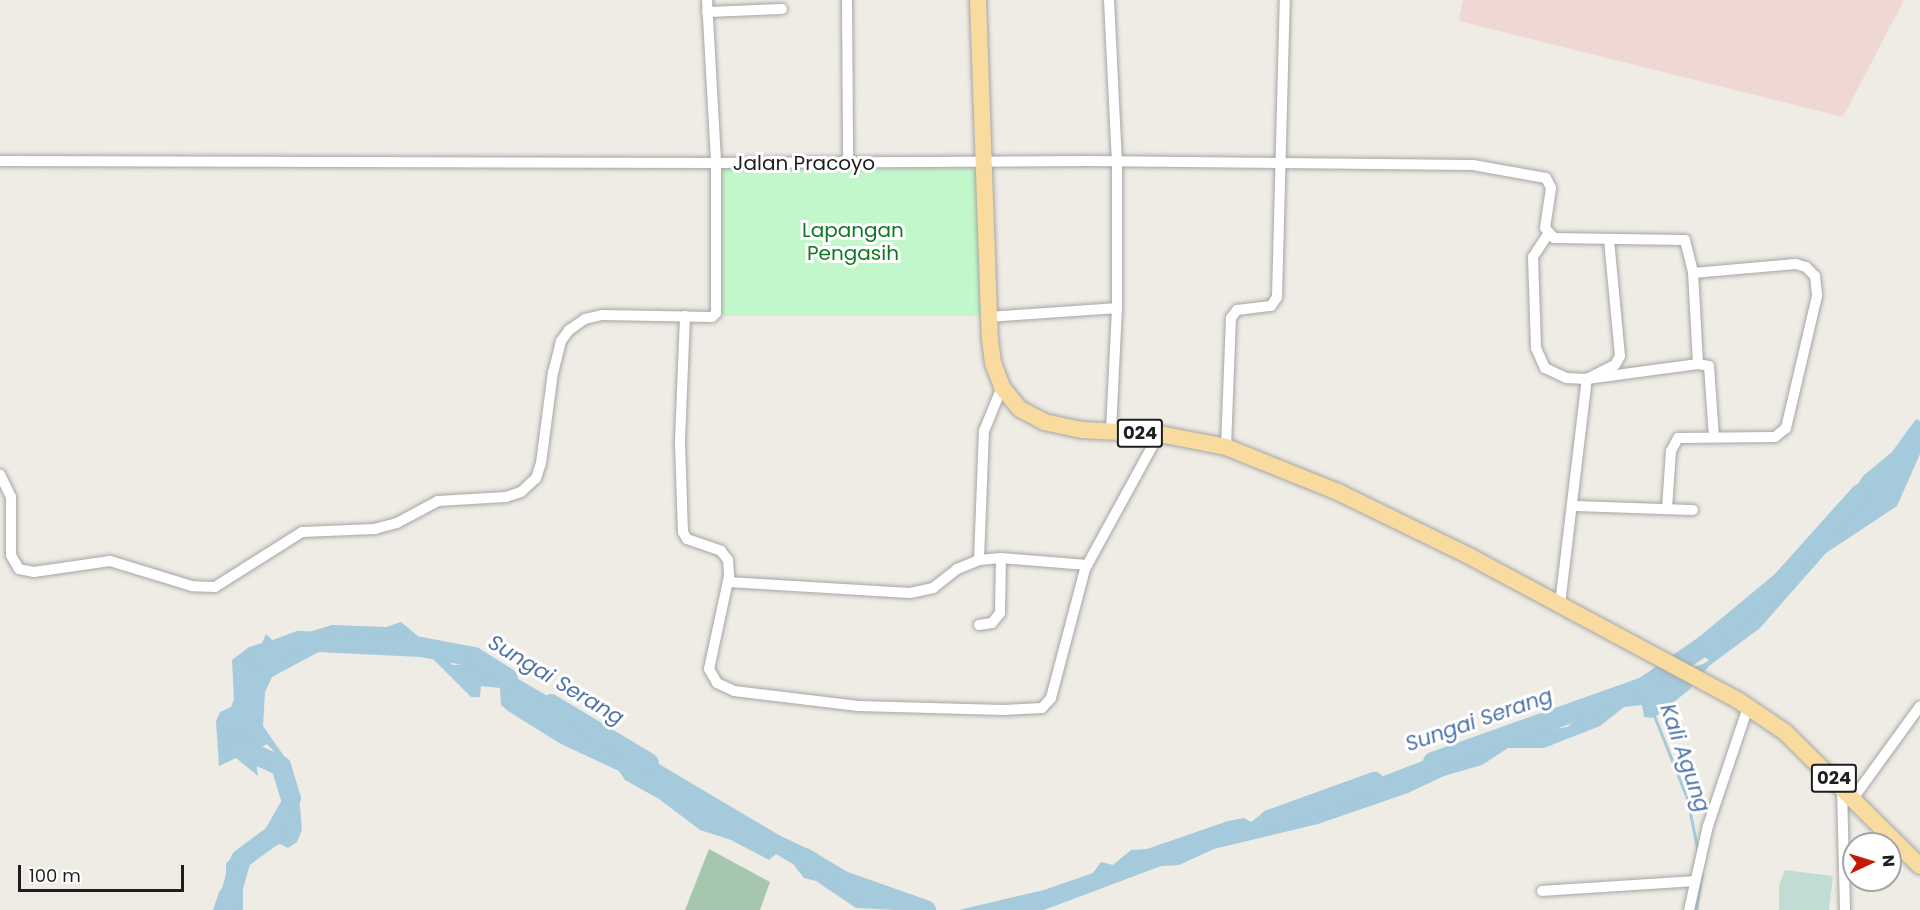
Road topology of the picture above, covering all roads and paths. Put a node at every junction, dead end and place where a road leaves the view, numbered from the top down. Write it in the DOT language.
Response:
graph roads {
  1 [pos="707,0"];
  2 [pos="847,0"];
  3 [pos="978,0"];
  4 [pos="1109,0"];
  5 [pos="1285,0"];
  6 [pos="782,9"];
  7 [pos="707,12"];
  8 [pos="0,161"];
  9 [pos="1117,162"];
  10 [pos="716,163"];
  11 [pos="848,163"];
  12 [pos="984,163"];
  13 [pos="1281,164"];
  14 [pos="1548,234"];
  15 [pos="1609,240"];
  16 [pos="1693,273"];
  17 [pos="1117,308"];
  18 [pos="685,316"];
  19 [pos="989,317"];
  20 [pos="1698,364"];
  21 [pos="1587,379"];
  22 [pos="1002,387"];
  23 [pos="1111,432"];
  24 [pos="1159,434"];
  25 [pos="1714,437"];
  26 [pos="1226,447"];
  27 [pos="0,474"];
  28 [pos="1573,506"];
  29 [pos="1667,508"];
  30 [pos="1693,510"];
  31 [pos="1001,558"];
  32 [pos="979,560"];
  33 [pos="1087,565"];
  34 [pos="728,582"];
  35 [pos="1560,604"];
  36 [pos="979,625"];
  37 [pos="1744,704"];
  38 [pos="1920,706"];
  39 [pos="1848,791"];
  40 [pos="1920,866"];
  41 [pos="1696,878"];
  42 [pos="1542,891"];
  43 [pos="1689,910"];
  44 [pos="1845,910"];
  1 -- 7 [label="street, Jalan Pracoyo"];
  2 -- 11 [label="street"];
  3 -- 12 [label="main road, 024"];
  4 -- 9 [label="street"];
  5 -- 13 [label="street"];
  6 -- 7 [label="street"];
  7 -- 10 [label="street, Jalan Pracoyo"];
  8 -- 10 [label="street"];
  9 -- 12 [label="street, Jalan Pracoyo"];
  9 -- 13 [label="street, Jalan Pracoyo"];
  9 -- 17 [label="street"];
  10 -- 11 [label="street, Jalan Pracoyo"];
  10 -- 18 [label="street"];
  11 -- 12 [label="street, Jalan Pracoyo"];
  12 -- 19 [label="main road, 024"];
  13 -- 14 [label="street, Jalan Pracoyo"];
  13 -- 26 [label="street"];
  14 -- 15 [label="street"];
  14 -- 21 [label="street"];
  15 -- 16 [label="street"];
  15 -- 21 [label="street"];
  16 -- 20 [label="street"];
  16 -- 25 [label="street"];
  17 -- 19 [label="street"];
  17 -- 23 [label="street"];
  18 -- 27 [label="street"];
  18 -- 34 [label="street"];
  19 -- 22 [label="main road, 024"];
  20 -- 21 [label="street"];
  20 -- 25 [label="street"];
  21 -- 28 [label="street"];
  22 -- 23 [label="main road, 024"];
  22 -- 32 [label="street"];
  23 -- 24 [label="main road, 024"];
  24 -- 26 [label="main road, 024"];
  24 -- 33 [label="street"];
  25 -- 29 [label="street"];
  26 -- 35 [label="main road, 024"];
  28 -- 29 [label="street"];
  28 -- 35 [label="street"];
  29 -- 30 [label="street"];
  31 -- 32 [label="street"];
  31 -- 33 [label="street"];
  31 -- 36 [label="street"];
  32 -- 34 [label="street"];
  33 -- 34 [label="street"];
  35 -- 37 [label="main road, 024"];
  37 -- 39 [label="main road, 024"];
  37 -- 41 [label="street"];
  38 -- 39 [label="street"];
  39 -- 40 [label="main road, 024"];
  39 -- 44 [label="street"];
  41 -- 42 [label="street"];
  41 -- 43 [label="street"];
}
